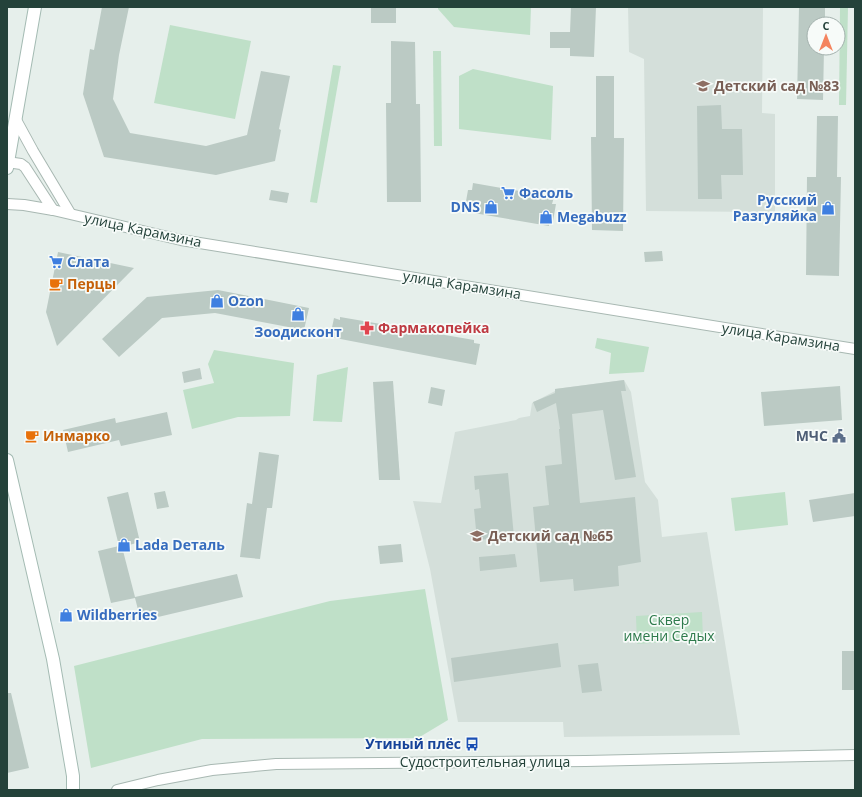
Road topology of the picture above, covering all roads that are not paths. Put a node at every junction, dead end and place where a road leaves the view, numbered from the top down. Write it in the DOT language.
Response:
graph roads {
  1 [pos="35,7"];
  2 [pos="15,118"];
  3 [pos="7,164"];
  4 [pos="7,204"];
  5 [pos="53,210"];
  6 [pos="70,213"];
  7 [pos="855,349"];
  8 [pos="7,460"];
  9 [pos="855,754"];
  10 [pos="73,790"];
  11 [pos="117,790"];
  1 -- 2 [label="main road"];
  2 -- 3 [label="main road"];
  2 -- 6 [label="street"];
  3 -- 5 [label="street"];
  4 -- 5 [label="street, улица Карамзина"];
  5 -- 6 [label="street, улица Карамзина"];
  6 -- 7 [label="street, улица Карамзина"];
  8 -- 10 [label="main road"];
  9 -- 11 [label="street, Судостроительная улица"];
}
